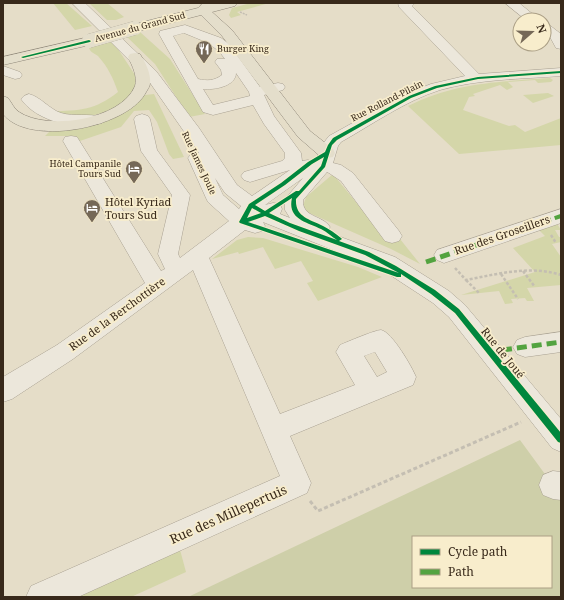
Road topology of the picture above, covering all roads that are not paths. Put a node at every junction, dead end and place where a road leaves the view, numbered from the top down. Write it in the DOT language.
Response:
graph roads {
  1 [pos="78,3"];
  2 [pos="409,3"];
  3 [pos="511,3"];
  4 [pos="206,5"];
  5 [pos="523,12"];
  6 [pos="164,21"];
  7 [pos="132,25"];
  8 [pos="222,28"];
  9 [pos="552,33"];
  10 [pos="561,45"];
  11 [pos="229,51"];
  12 [pos="135,56"];
  13 [pos="5,64"];
  14 [pos="561,72"];
  15 [pos="187,73"];
  16 [pos="476,78"];
  17 [pos="263,90"];
  18 [pos="166,96"];
  19 [pos="29,99"];
  20 [pos="3,102"];
  21 [pos="142,119"];
  22 [pos="96,120"];
  23 [pos="71,142"];
  24 [pos="325,159"];
  25 [pos="250,176"];
  26 [pos="304,187"];
  27 [pos="561,216"];
  28 [pos="246,218"];
  29 [pos="392,236"];
  30 [pos="352,248"];
  31 [pos="444,255"];
  32 [pos="187,263"];
  33 [pos="158,285"];
  34 [pos="423,285"];
  35 [pos="561,342"];
  36 [pos="526,346"];
  37 [pos="3,390"];
  38 [pos="371,390"];
  39 [pos="273,430"];
  40 [pos="561,440"];
  41 [pos="42,597"];
  1 -- 12 [label="street, Rue James Joule"];
  2 -- 16 [label="street"];
  3 -- 5 [label="street"];
  4 -- 6 [label="main road, Avenue du Grand Sud"];
  4 -- 7 [label="main road, Avenue du Grand Sud"];
  4 -- 8 [label="main road"];
  4 -- 11 [label="main road"];
  6 -- 7 [label="main road, Avenue du Grand Sud"];
  6 -- 8 [label="main road"];
  7 -- 13 [label="main road, Avenue du Grand Sud, bridge"];
  8 -- 11 [label="main road"];
  9 -- 10 [label="street"];
  11 -- 15 [label="street"];
  11 -- 15 [label="street"];
  11 -- 17 [label="main road"];
  11 -- 17 [label="street"];
  12 -- 18 [label="street, Rue James Joule"];
  12 -- 22 [label="main road"];
  14 -- 16 [label="street, Rue Rolland-Pilain"];
  15 -- 17 [label="street"];
  16 -- 24 [label="street, Rue Rolland-Pilain"];
  17 -- 24 [label="main road"];
  17 -- 25 [label="street"];
  18 -- 28 [label="street, Rue James Joule"];
  18 -- 28 [label="street, Rue James Joule"];
  19 -- 22 [label="street"];
  20 -- 22 [label="main road"];
  21 -- 32 [label="street, Rue des Millepertuis"];
  23 -- 33 [label="street"];
  24 -- 26 [label="street, Rue Rolland-Pilain"];
  24 -- 28 [label="street"];
  24 -- 29 [label="street"];
  26 -- 28 [label="street"];
  26 -- 30 [label="street"];
  27 -- 31 [label="street, Rue des Groseillers"];
  28 -- 30 [label="street, Rue de Joué"];
  28 -- 32 [label="street, Rue de la Berchottière"];
  28 -- 34 [label="street, Rue de Joué"];
  30 -- 34 [label="street, Rue de Joué"];
  32 -- 33 [label="street, Rue de la Berchottière"];
  32 -- 39 [label="street, Rue des Millepertuis"];
  33 -- 37 [label="street, Rue de la Berchottière"];
  34 -- 40 [label="street, Rue de Joué"];
  35 -- 36 [label="street"];
  38 -- 39 [label="street"];
  39 -- 41 [label="street, Rue des Millepertuis"];
}
